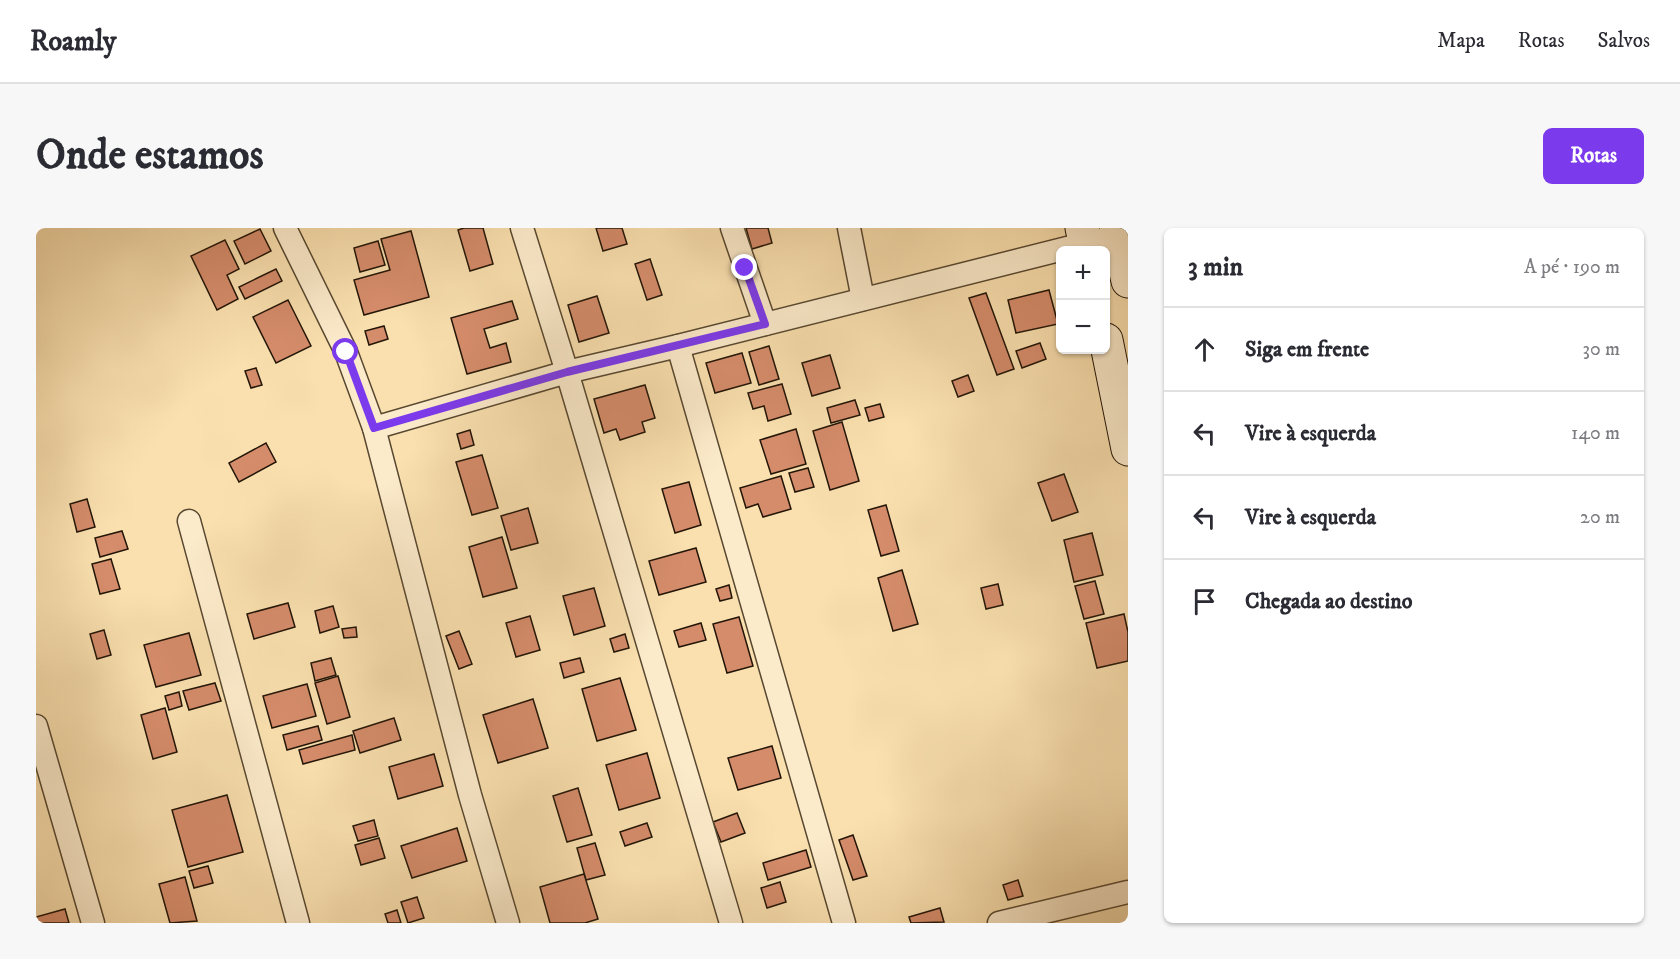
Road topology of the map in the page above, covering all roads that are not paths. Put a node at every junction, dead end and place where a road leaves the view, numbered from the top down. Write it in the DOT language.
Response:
graph roads {
  1 [pos="285,228"];
  2 [pos="522,228"];
  3 [pos="732,228"];
  4 [pos="849,228"];
  5 [pos="1117,231"];
  6 [pos="1085,240"];
  7 [pos="1128,281"];
  8 [pos="863,299"];
  9 [pos="765,324"];
  10 [pos="678,346"];
  11 [pos="1109,354"];
  12 [pos="567,372"];
  13 [pos="374,428"];
  14 [pos="1128,449"];
  15 [pos="189,521"];
  16 [pos="38,738"];
  17 [pos="1128,892"];
  18 [pos="93,923"];
  19 [pos="298,923"];
  20 [pos="508,923"];
  21 [pos="731,923"];
  22 [pos="844,923"];
  23 [pos="999,923"];
  1 -- 13 [label="street"];
  2 -- 12 [label="street"];
  3 -- 9 [label="street"];
  4 -- 8 [label="street"];
  5 -- 6 [label="street"];
  5 -- 7 [label="street"];
  6 -- 8 [label="street"];
  8 -- 9 [label="street"];
  9 -- 10 [label="street"];
  10 -- 12 [label="street"];
  10 -- 22 [label="street"];
  11 -- 14 [label="street"];
  12 -- 13 [label="street"];
  12 -- 21 [label="street"];
  13 -- 20 [label="street"];
  15 -- 19 [label="street"];
  16 -- 18 [label="street"];
  17 -- 23 [label="street"];
}
